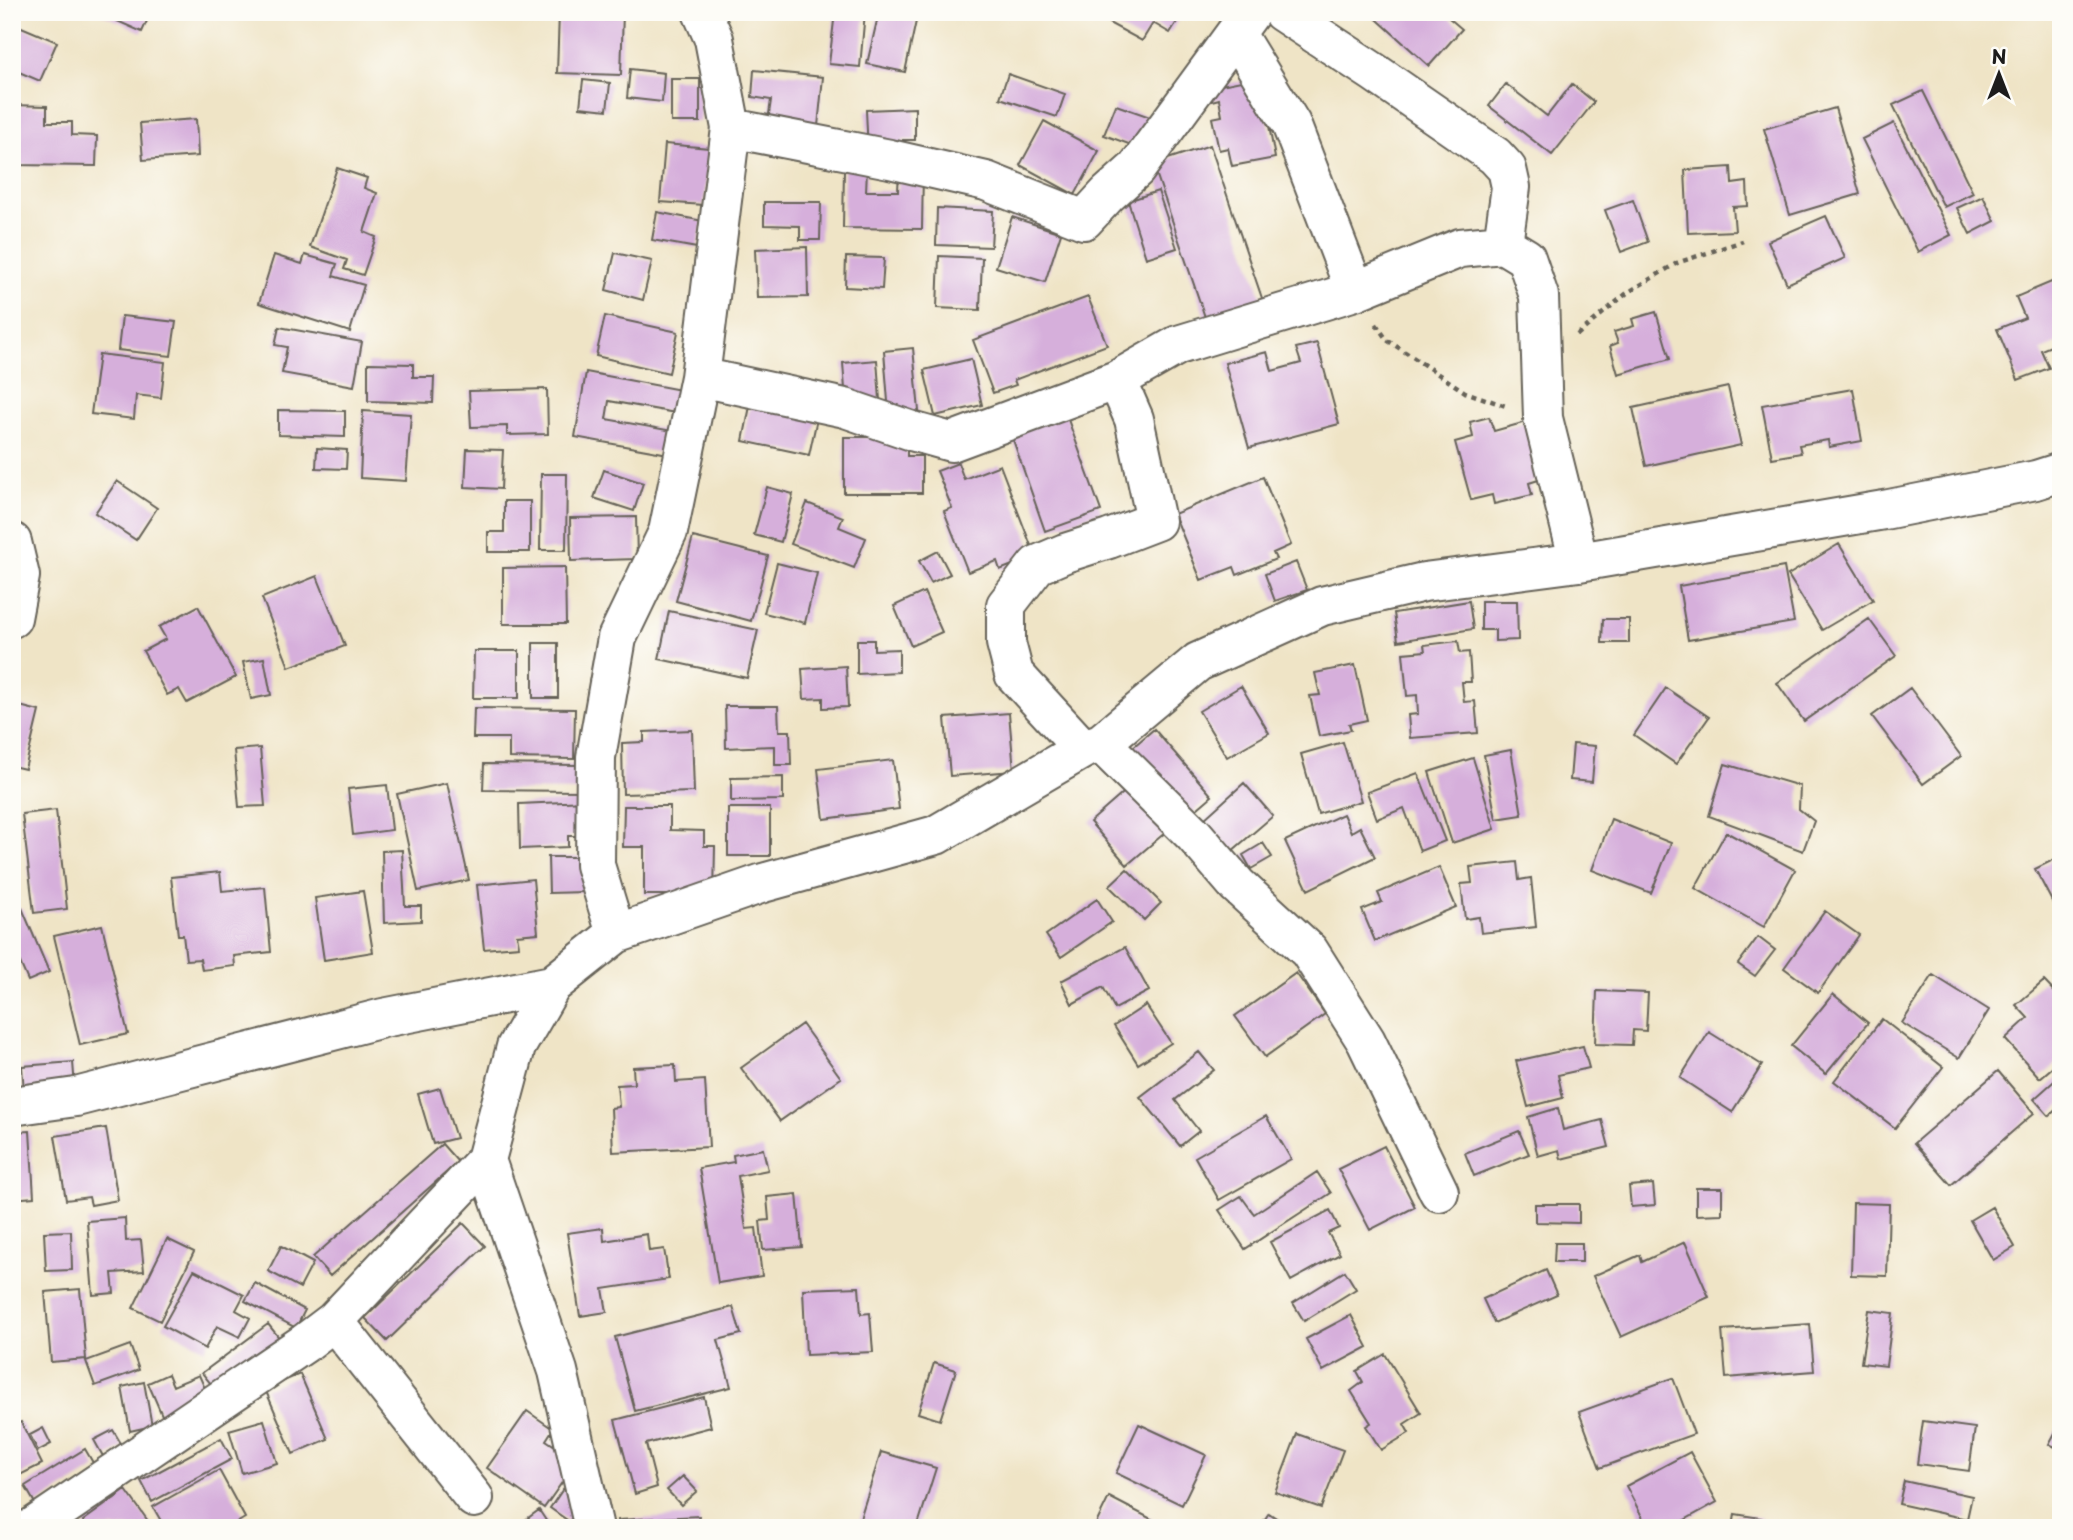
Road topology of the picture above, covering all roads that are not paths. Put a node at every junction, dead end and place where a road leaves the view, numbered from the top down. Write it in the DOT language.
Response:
graph roads {
  1 [pos="702,12"];
  2 [pos="1282,12"];
  3 [pos="1244,23"];
  4 [pos="731,128"];
  5 [pos="1503,244"];
  6 [pos="1355,291"];
  7 [pos="700,377"];
  8 [pos="1117,380"];
  9 [pos="2061,472"];
  10 [pos="12,542"];
  11 [pos="1579,562"];
  12 [pos="12,618"];
  13 [pos="1092,746"];
  14 [pos="616,934"];
  15 [pos="552,985"];
  16 [pos="12,1105"];
  17 [pos="486,1160"];
  18 [pos="1439,1192"];
  19 [pos="334,1321"];
  20 [pos="474,1498"];
  21 [pos="32,1528"];
  22 [pos="594,1528"];
  1 -- 4 [label="street"];
  2 -- 5 [label="street"];
  3 -- 4 [label="street"];
  3 -- 6 [label="street"];
  4 -- 7 [label="street"];
  5 -- 6 [label="street"];
  5 -- 11 [label="street"];
  6 -- 8 [label="street"];
  7 -- 8 [label="street"];
  7 -- 14 [label="street"];
  8 -- 13 [label="street"];
  9 -- 11 [label="street"];
  10 -- 12 [label="street"];
  11 -- 13 [label="street"];
  13 -- 14 [label="street"];
  13 -- 18 [label="street"];
  14 -- 15 [label="street"];
  15 -- 16 [label="street"];
  15 -- 17 [label="street"];
  17 -- 19 [label="street"];
  17 -- 22 [label="street"];
  19 -- 20 [label="street"];
  19 -- 21 [label="street"];
}
